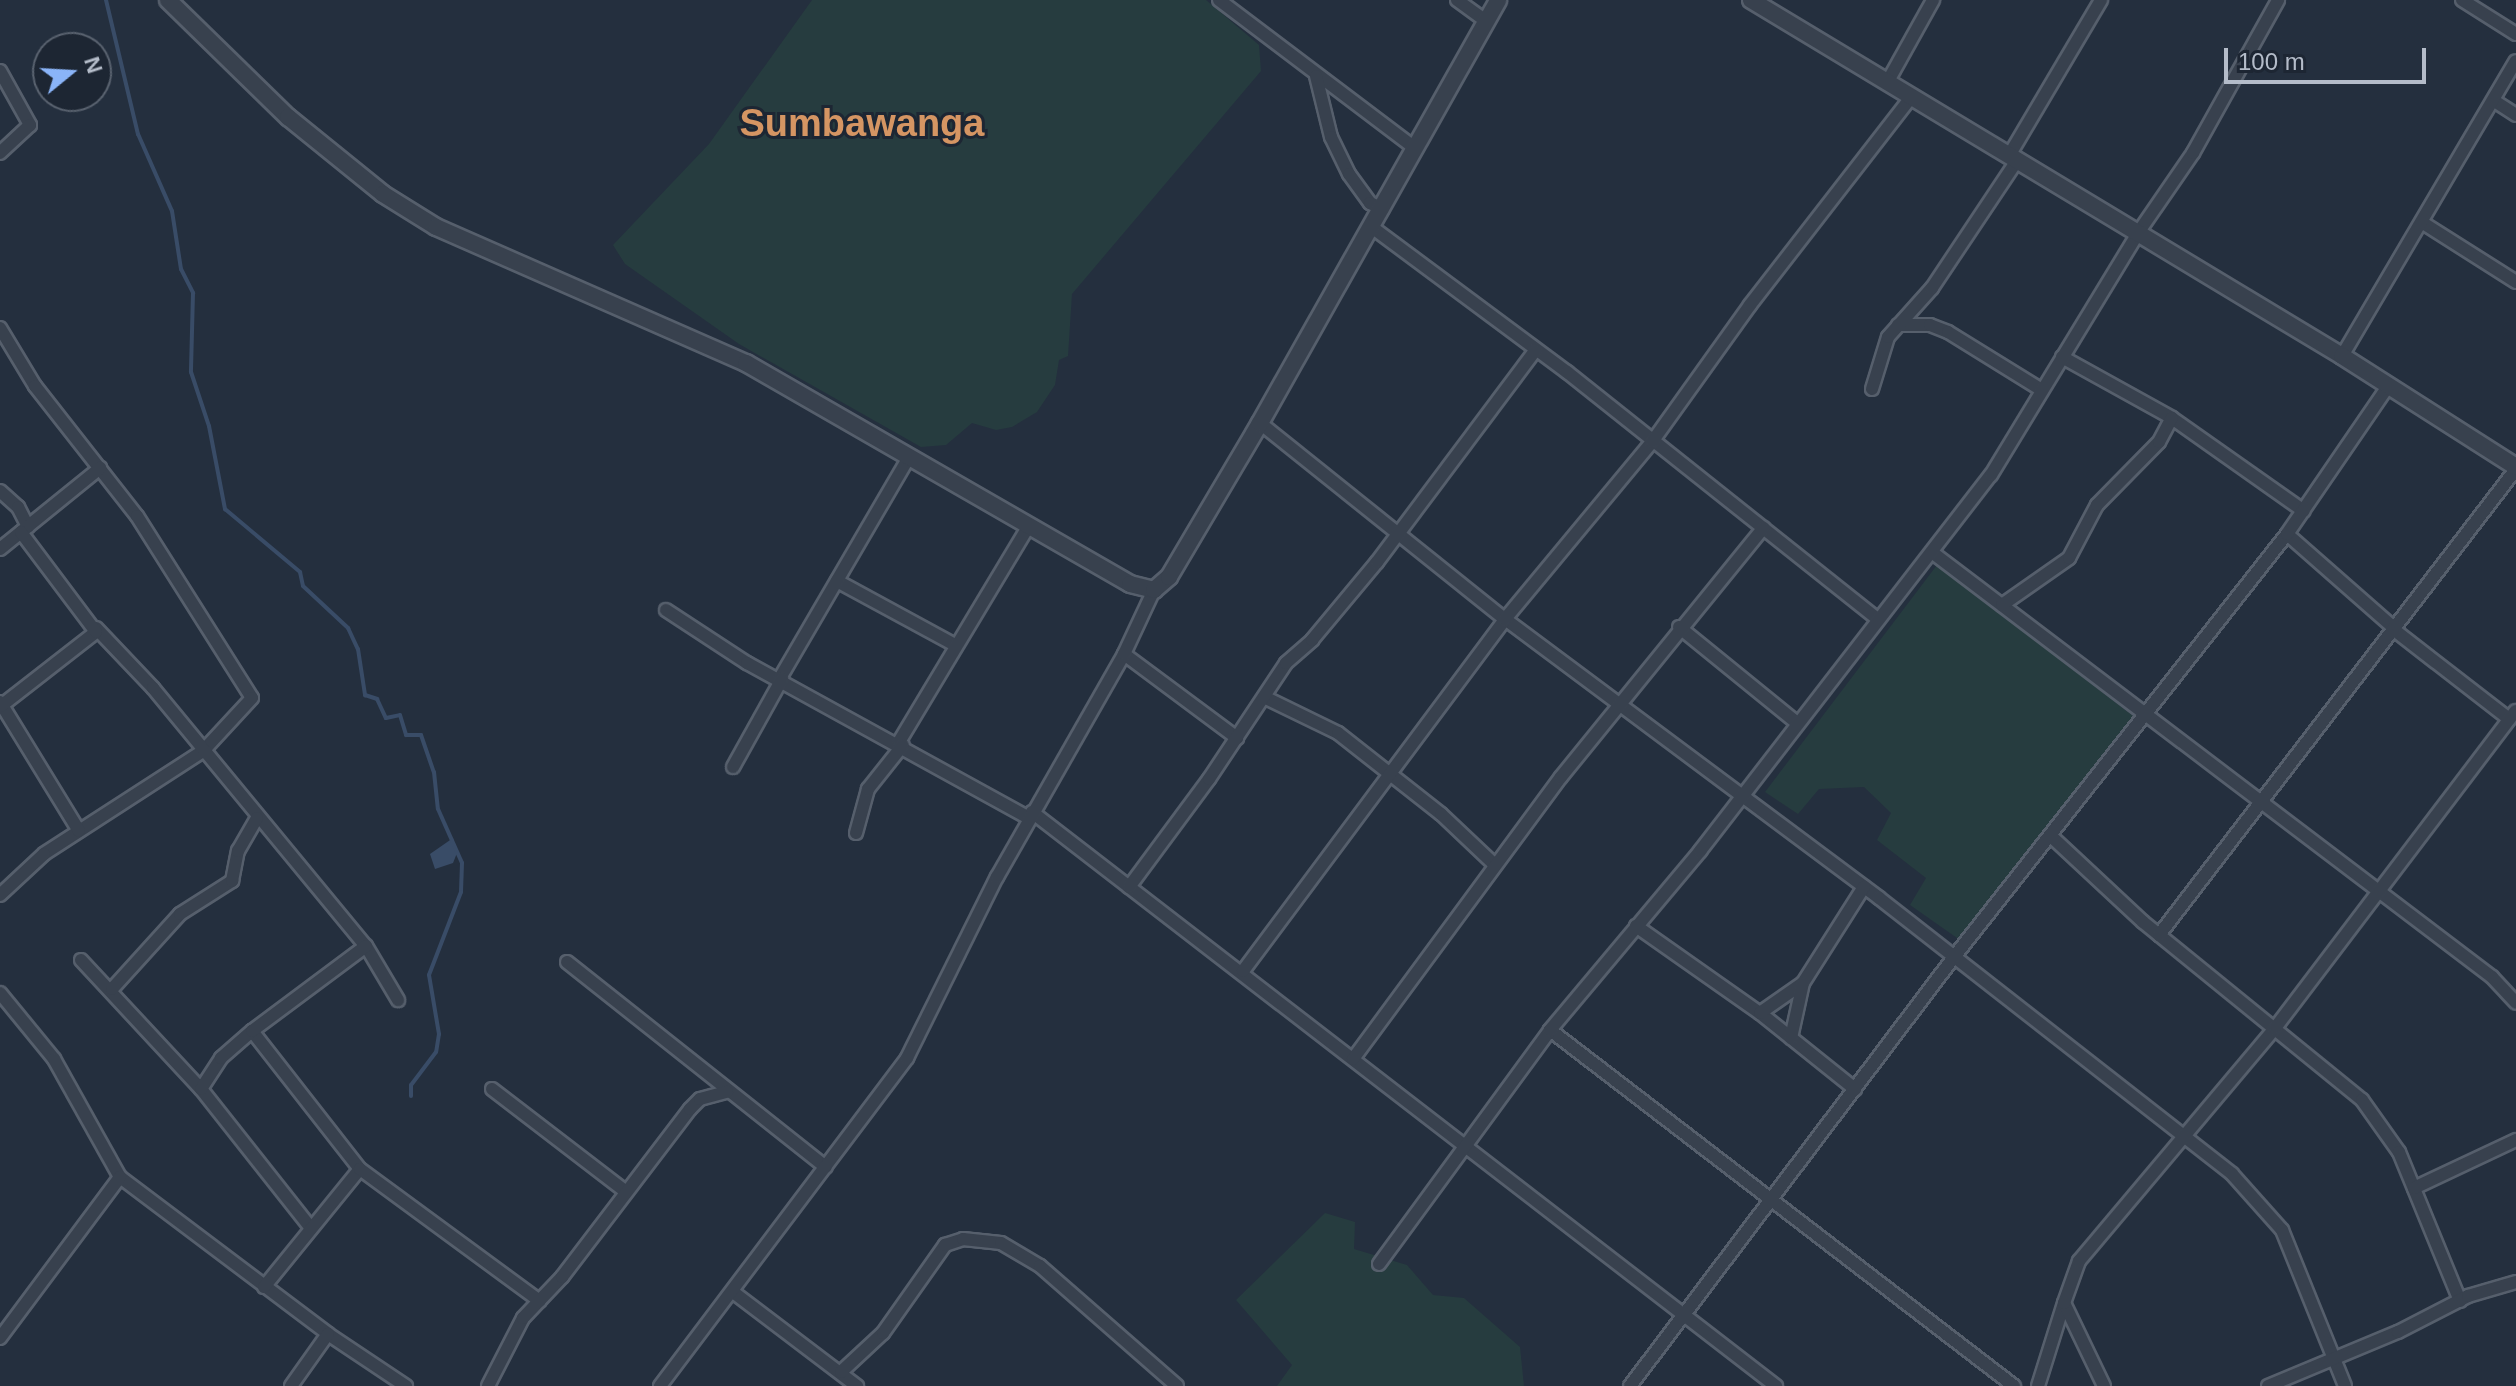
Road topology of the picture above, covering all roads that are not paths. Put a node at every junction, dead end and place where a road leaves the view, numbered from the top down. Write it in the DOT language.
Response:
graph roads {
  1 [pos="168,0"];
  2 [pos="1219,0"];
  3 [pos="1457,0"];
  4 [pos="1498,0"];
  5 [pos="1751,0"];
  6 [pos="1933,0"];
  7 [pos="2101,0"];
  8 [pos="2278,0"];
  9 [pos="2462,0"];
  10 [pos="1486,21"];
  11 [pos="2516,34"];
  12 [pos="2516,61"];
  13 [pos="0,71"];
  14 [pos="1316,76"];
  15 [pos="1888,81"];
  16 [pos="1912,96"];
  17 [pos="2496,102"];
  18 [pos="2516,115"];
  19 [pos="1415,148"];
  20 [pos="0,153"];
  21 [pos="2014,157"];
  22 [pos="1383,209"];
  23 [pos="2423,223"];
  24 [pos="1373,228"];
  25 [pos="2138,233"];
  26 [pos="2516,282"];
  27 [pos="1898,325"];
  28 [pos="0,328"];
  29 [pos="1535,351"];
  30 [pos="2342,356"];
  31 [pos="2062,357"];
  32 [pos="2389,385"];
  33 [pos="1872,389"];
  34 [pos="2042,390"];
  35 [pos="2172,418"];
  36 [pos="1260,423"];
  37 [pos="1652,442"];
  38 [pos="909,457"];
  39 [pos="100,468"];
  40 [pos="2516,468"];
  41 [pos="0,491"];
  42 [pos="2304,511"];
  43 [pos="1028,527"];
  44 [pos="1763,528"];
  45 [pos="25,530"];
  46 [pos="1396,532"];
  47 [pos="2287,534"];
  48 [pos="0,549"];
  49 [pos="1933,553"];
  50 [pos="837,581"];
  51 [pos="1154,590"];
  52 [pos="2002,605"];
  53 [pos="666,610"];
  54 [pos="1876,618"];
  55 [pos="1505,619"];
  56 [pos="1679,627"];
  57 [pos="96,628"];
  58 [pos="2394,628"];
  59 [pos="955,645"];
  60 [pos="1124,654"];
  61 [pos="781,679"];
  62 [pos="1264,697"];
  63 [pos="1619,704"];
  64 [pos="2,709"];
  65 [pos="2514,714"];
  66 [pos="2148,716"];
  67 [pos="1796,722"];
  68 [pos="1237,738"];
  69 [pos="901,744"];
  70 [pos="203,751"];
  71 [pos="733,767"];
  72 [pos="1390,775"];
  73 [pos="1739,795"];
  74 [pos="2263,805"];
  75 [pos="1031,815"];
  76 [pos="257,818"];
  77 [pos="79,831"];
  78 [pos="856,833"];
  79 [pos="2053,838"];
  80 [pos="1495,865"];
  81 [pos="1129,887"];
  82 [pos="1864,887"];
  83 [pos="2376,891"];
  84 [pos="0,895"];
  85 [pos="1636,926"];
  86 [pos="2159,935"];
  87 [pos="366,946"];
  88 [pos="1954,957"];
  89 [pos="81,960"];
  90 [pos="567,962"];
  91 [pos="1243,971"];
  92 [pos="1803,983"];
  93 [pos="112,989"];
  94 [pos="0,993"];
  95 [pos="398,1000"];
  96 [pos="2516,1003"];
  97 [pos="1760,1013"];
  98 [pos="2275,1028"];
  99 [pos="1550,1030"];
  100 [pos="252,1031"];
  101 [pos="1791,1038"];
  102 [pos="1353,1059"];
  103 [pos="201,1089"];
  104 [pos="492,1089"];
  105 [pos="1855,1089"];
  106 [pos="727,1092"];
  107 [pos="2183,1139"];
  108 [pos="2516,1140"];
  109 [pos="1463,1142"];
  110 [pos="826,1167"];
  111 [pos="360,1169"];
  112 [pos="120,1177"];
  113 [pos="2414,1188"];
  114 [pos="625,1191"];
  115 [pos="1771,1203"];
  116 [pos="310,1227"];
  117 [pos="1379,1264"];
  118 [pos="2516,1282"];
  119 [pos="264,1287"];
  120 [pos="733,1292"];
  121 [pos="540,1301"];
  122 [pos="2460,1301"];
  123 [pos="2064,1303"];
  124 [pos="1686,1315"];
  125 [pos="328,1334"];
  126 [pos="0,1338"];
  127 [pos="2336,1357"];
  128 [pos="2095,1369"];
  129 [pos="841,1372"];
  130 [pos="291,1386"];
  131 [pos="406,1386"];
  132 [pos="488,1386"];
  133 [pos="660,1386"];
  134 [pos="857,1386"];
  135 [pos="1177,1386"];
  136 [pos="1630,1386"];
  137 [pos="1776,1386"];
  138 [pos="2014,1386"];
  139 [pos="2038,1386"];
  140 [pos="2091,1386"];
  141 [pos="2104,1386"];
  142 [pos="2268,1386"];
  143 [pos="2345,1386"];
  1 -- 38 [label="street"];
  2 -- 14 [label="street"];
  3 -- 10 [label="street"];
  4 -- 10 [label="street"];
  5 -- 15 [label="street"];
  6 -- 15 [label="street"];
  7 -- 21 [label="street"];
  8 -- 25 [label="street"];
  9 -- 11 [label="street"];
  10 -- 19 [label="street"];
  12 -- 17 [label="street"];
  13 -- 20 [label="street"];
  14 -- 19 [label="street"];
  14 -- 22 [label="street"];
  15 -- 16 [label="street"];
  16 -- 21 [label="street"];
  16 -- 37 [label="street"];
  17 -- 18 [label="street"];
  17 -- 23 [label="street"];
  19 -- 22 [label="street"];
  21 -- 25 [label="street"];
  21 -- 27 [label="street"];
  22 -- 24 [label="street"];
  23 -- 26 [label="street"];
  23 -- 30 [label="street"];
  24 -- 29 [label="street"];
  24 -- 36 [label="street"];
  25 -- 30 [label="street"];
  25 -- 31 [label="street"];
  27 -- 33 [label="street"];
  27 -- 34 [label="street"];
  28 -- 39 [label="street"];
  29 -- 37 [label="street"];
  29 -- 46 [label="street"];
  30 -- 32 [label="street"];
  31 -- 34 [label="street"];
  31 -- 35 [label="street"];
  32 -- 40 [label="street"];
  32 -- 42 [label="street"];
  34 -- 49 [label="street"];
  35 -- 42 [label="street"];
  35 -- 52 [label="street"];
  36 -- 46 [label="street"];
  36 -- 51 [label="street"];
  37 -- 44 [label="street"];
  37 -- 55 [label="street"];
  38 -- 43 [label="street"];
  38 -- 50 [label="street"];
  39 -- 45 [label="street"];
  39 -- 70 [label="street"];
  40 -- 58 [label="street"];
  41 -- 45 [label="street"];
  42 -- 47 [label="street"];
  43 -- 51 [label="street"];
  43 -- 59 [label="street"];
  44 -- 54 [label="street"];
  44 -- 56 [label="street"];
  45 -- 48 [label="street"];
  45 -- 57 [label="street"];
  46 -- 55 [label="street"];
  46 -- 62 [label="street"];
  47 -- 58 [label="street"];
  47 -- 66 [label="street"];
  49 -- 52 [label="street"];
  49 -- 54 [label="street"];
  50 -- 59 [label="street"];
  50 -- 61 [label="street"];
  51 -- 60 [label="street"];
  52 -- 66 [label="street"];
  53 -- 61 [label="street"];
  54 -- 67 [label="street"];
  55 -- 63 [label="street"];
  55 -- 72 [label="street"];
  56 -- 63 [label="street"];
  56 -- 67 [label="street"];
  57 -- 64 [label="street"];
  57 -- 70 [label="street"];
  58 -- 65 [label="street"];
  58 -- 74 [label="street"];
  59 -- 69 [label="street"];
  60 -- 68 [label="street"];
  60 -- 75 [label="street"];
  61 -- 69 [label="street"];
  61 -- 71 [label="street"];
  62 -- 68 [label="street"];
  62 -- 72 [label="street"];
  63 -- 73 [label="street"];
  63 -- 80 [label="street"];
  64 -- 77 [label="street"];
  65 -- 83 [label="street"];
  66 -- 74 [label="street"];
  66 -- 79 [label="street"];
  67 -- 73 [label="street"];
  68 -- 81 [label="street"];
  69 -- 75 [label="street"];
  69 -- 78 [label="street"];
  70 -- 76 [label="street"];
  70 -- 77 [label="street"];
  72 -- 80 [label="street"];
  72 -- 91 [label="street"];
  73 -- 82 [label="street"];
  73 -- 85 [label="street"];
  74 -- 83 [label="street"];
  74 -- 86 [label="street"];
  75 -- 81 [label="street"];
  75 -- 110 [label="street"];
  76 -- 87 [label="street"];
  76 -- 93 [label="street"];
  77 -- 84 [label="street"];
  79 -- 86 [label="street"];
  79 -- 88 [label="street"];
  80 -- 102 [label="street"];
  81 -- 91 [label="street"];
  82 -- 88 [label="street"];
  82 -- 92 [label="street"];
  83 -- 96 [label="street"];
  83 -- 98 [label="street"];
  85 -- 97 [label="street"];
  85 -- 99 [label="street"];
  86 -- 98 [label="street"];
  87 -- 95 [label="street"];
  87 -- 100 [label="street"];
  88 -- 105 [label="street"];
  88 -- 107 [label="street"];
  89 -- 93 [label="street"];
  90 -- 106 [label="street"];
  91 -- 102 [label="street"];
  92 -- 97 [label="street"];
  92 -- 101 [label="street"];
  93 -- 103 [label="street"];
  94 -- 112 [label="street"];
  97 -- 101 [label="street"];
  98 -- 107 [label="street"];
  98 -- 113 [label="street"];
  99 -- 109 [label="street"];
  99 -- 115 [label="street"];
  100 -- 103 [label="street"];
  100 -- 111 [label="street"];
  101 -- 105 [label="street"];
  102 -- 109 [label="street"];
  103 -- 116 [label="street"];
  104 -- 114 [label="street"];
  105 -- 115 [label="street"];
  106 -- 110 [label="street"];
  106 -- 114 [label="street"];
  107 -- 123 [label="street"];
  107 -- 127 [label="street"];
  108 -- 113 [label="street"];
  109 -- 117 [label="street"];
  109 -- 124 [label="street"];
  110 -- 120 [label="street"];
  111 -- 116 [label="street"];
  111 -- 121 [label="street"];
  112 -- 119 [label="street"];
  112 -- 126 [label="street"];
  113 -- 122 [label="street"];
  114 -- 121 [label="street"];
  115 -- 124 [label="street"];
  115 -- 138 [label="street"];
  116 -- 119 [label="street"];
  118 -- 122 [label="street"];
  119 -- 125 [label="street"];
  120 -- 129 [label="street"];
  120 -- 133 [label="street"];
  121 -- 132 [label="street"];
  122 -- 127 [label="street"];
  123 -- 128 [label="street"];
  123 -- 139 [label="street"];
  124 -- 136 [label="street"];
  124 -- 137 [label="street"];
  125 -- 130 [label="street"];
  125 -- 131 [label="street"];
  127 -- 142 [label="street"];
  127 -- 143 [label="street"];
  128 -- 140 [label="street"];
  128 -- 141 [label="street"];
  129 -- 134 [label="street"];
  129 -- 135 [label="street"];
}
